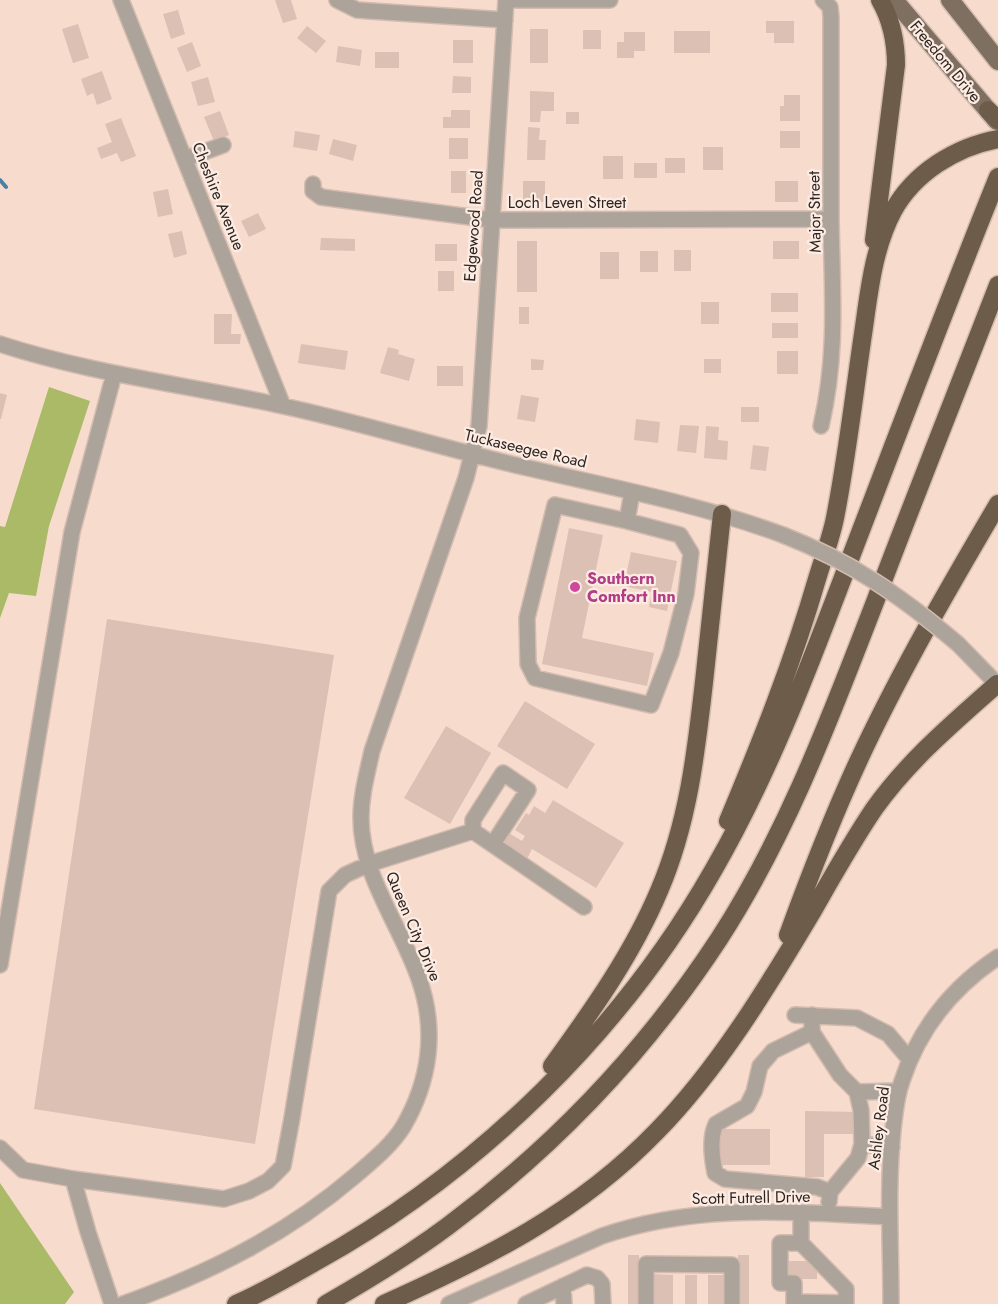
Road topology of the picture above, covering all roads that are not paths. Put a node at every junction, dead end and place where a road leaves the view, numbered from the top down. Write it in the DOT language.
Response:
graph roads {
  1 [pos="121,0"];
  2 [pos="338,0"];
  3 [pos="506,0"];
  4 [pos="610,0"];
  5 [pos="823,0"];
  6 [pos="880,0"];
  7 [pos="894,0"];
  8 [pos="950,0"];
  9 [pos="505,20"];
  10 [pos="998,62"];
  11 [pos="995,117"];
  12 [pos="998,139"];
  13 [pos="223,145"];
  14 [pos="185,159"];
  15 [pos="998,177"];
  16 [pos="313,184"];
  17 [pos="831,219"];
  18 [pos="492,220"];
  19 [pos="873,272"];
  20 [pos="998,285"];
  21 [pos="0,344"];
  22 [pos="114,374"];
  23 [pos="283,406"];
  24 [pos="821,426"];
  25 [pos="472,454"];
  26 [pos="632,492"];
  27 [pos="998,504"];
  28 [pos="722,514"];
  29 [pos="627,521"];
  30 [pos="998,684"];
  31 [pos="473,831"];
  32 [pos="493,844"];
  33 [pos="369,864"];
  34 [pos="585,907"];
  35 [pos="691,908"];
  36 [pos="998,957"];
  37 [pos="0,965"];
  38 [pos="773,973"];
  39 [pos="795,1015"];
  40 [pos="812,1015"];
  41 [pos="812,1032"];
  42 [pos="910,1060"];
  43 [pos="899,1090"];
  44 [pos="857,1092"];
  45 [pos="507,1125"];
  46 [pos="862,1144"];
  47 [pos="0,1148"];
  48 [pos="892,1148"];
  49 [pos="73,1179"];
  50 [pos="830,1192"];
  51 [pos="801,1213"];
  52 [pos="828,1214"];
  53 [pos="890,1217"];
  54 [pos="801,1243"];
  55 [pos="563,1286"];
  56 [pos="794,1303"];
  57 [pos="846,1303"];
  58 [pos="112,1304"];
  59 [pos="123,1304"];
  60 [pos="236,1304"];
  61 [pos="326,1304"];
  62 [pos="384,1304"];
  63 [pos="450,1304"];
  64 [pos="526,1304"];
  65 [pos="564,1304"];
  66 [pos="603,1304"];
  67 [pos="646,1304"];
  68 [pos="732,1304"];
  69 [pos="891,1304"];
  1 -- 14 [label="street, Cheshire Avenue"];
  2 -- 9 [label="street"];
  3 -- 4 [label="street"];
  3 -- 9 [label="street, Edgewood Road"];
  5 -- 17 [label="street, Major Street"];
  6 -- 19 [label="highway"];
  7 -- 11 [label="main road, Freedom Drive"];
  8 -- 10 [label="main road"];
  9 -- 18 [label="street, Edgewood Road"];
  12 -- 19 [label="highway"];
  13 -- 14 [label="street"];
  14 -- 23 [label="street, Cheshire Avenue"];
  15 -- 35 [label="highway"];
  16 -- 18 [label="street, Loch Leven Street"];
  17 -- 18 [label="street, Loch Leven Street"];
  17 -- 24 [label="street, Major Street"];
  18 -- 25 [label="street, Edgewood Road"];
  19 -- 35 [label="highway"];
  20 -- 61 [label="highway"];
  21 -- 22 [label="street, Tuckaseegee Road"];
  22 -- 23 [label="street, Tuckaseegee Road"];
  22 -- 37 [label="street"];
  23 -- 25 [label="street, Tuckaseegee Road"];
  25 -- 26 [label="street, Tuckaseegee Road"];
  25 -- 33 [label="street, Queen City Drive"];
  26 -- 28 [label="street, Tuckaseegee Road"];
  26 -- 29 [label="street"];
  27 -- 38 [label="highway"];
  28 -- 30 [label="street, Tuckaseegee Road, bridge"];
  28 -- 45 [label="highway"];
  29 -- 29 [label="street"];
  30 -- 38 [label="highway"];
  31 -- 32 [label="street"];
  31 -- 32 [label="street"];
  31 -- 33 [label="street"];
  32 -- 34 [label="street"];
  33 -- 49 [label="street"];
  33 -- 59 [label="street, Queen City Drive"];
  35 -- 45 [label="highway"];
  36 -- 42 [label="street, Ashley Road"];
  38 -- 62 [label="highway"];
  39 -- 40 [label="street"];
  40 -- 41 [label="street"];
  40 -- 42 [label="street"];
  41 -- 44 [label="street"];
  41 -- 50 [label="street"];
  42 -- 43 [label="street, Ashley Road"];
  43 -- 44 [label="street"];
  43 -- 48 [label="street, Ashley Road"];
  44 -- 46 [label="street"];
  45 -- 60 [label="highway"];
  46 -- 48 [label="street"];
  46 -- 50 [label="street"];
  47 -- 49 [label="street"];
  48 -- 53 [label="street, Ashley Road"];
  49 -- 58 [label="street"];
  50 -- 52 [label="street"];
  51 -- 52 [label="street, Scott Futrell Drive"];
  51 -- 54 [label="street"];
  51 -- 63 [label="street, Scott Futrell Drive"];
  52 -- 53 [label="street, Scott Futrell Drive"];
  53 -- 69 [label="street, Ashley Road"];
  54 -- 56 [label="street"];
  54 -- 57 [label="street"];
  55 -- 64 [label="street"];
  55 -- 65 [label="street"];
  55 -- 66 [label="street"];
  56 -- 57 [label="street"];
  67 -- 68 [label="street"];
}
